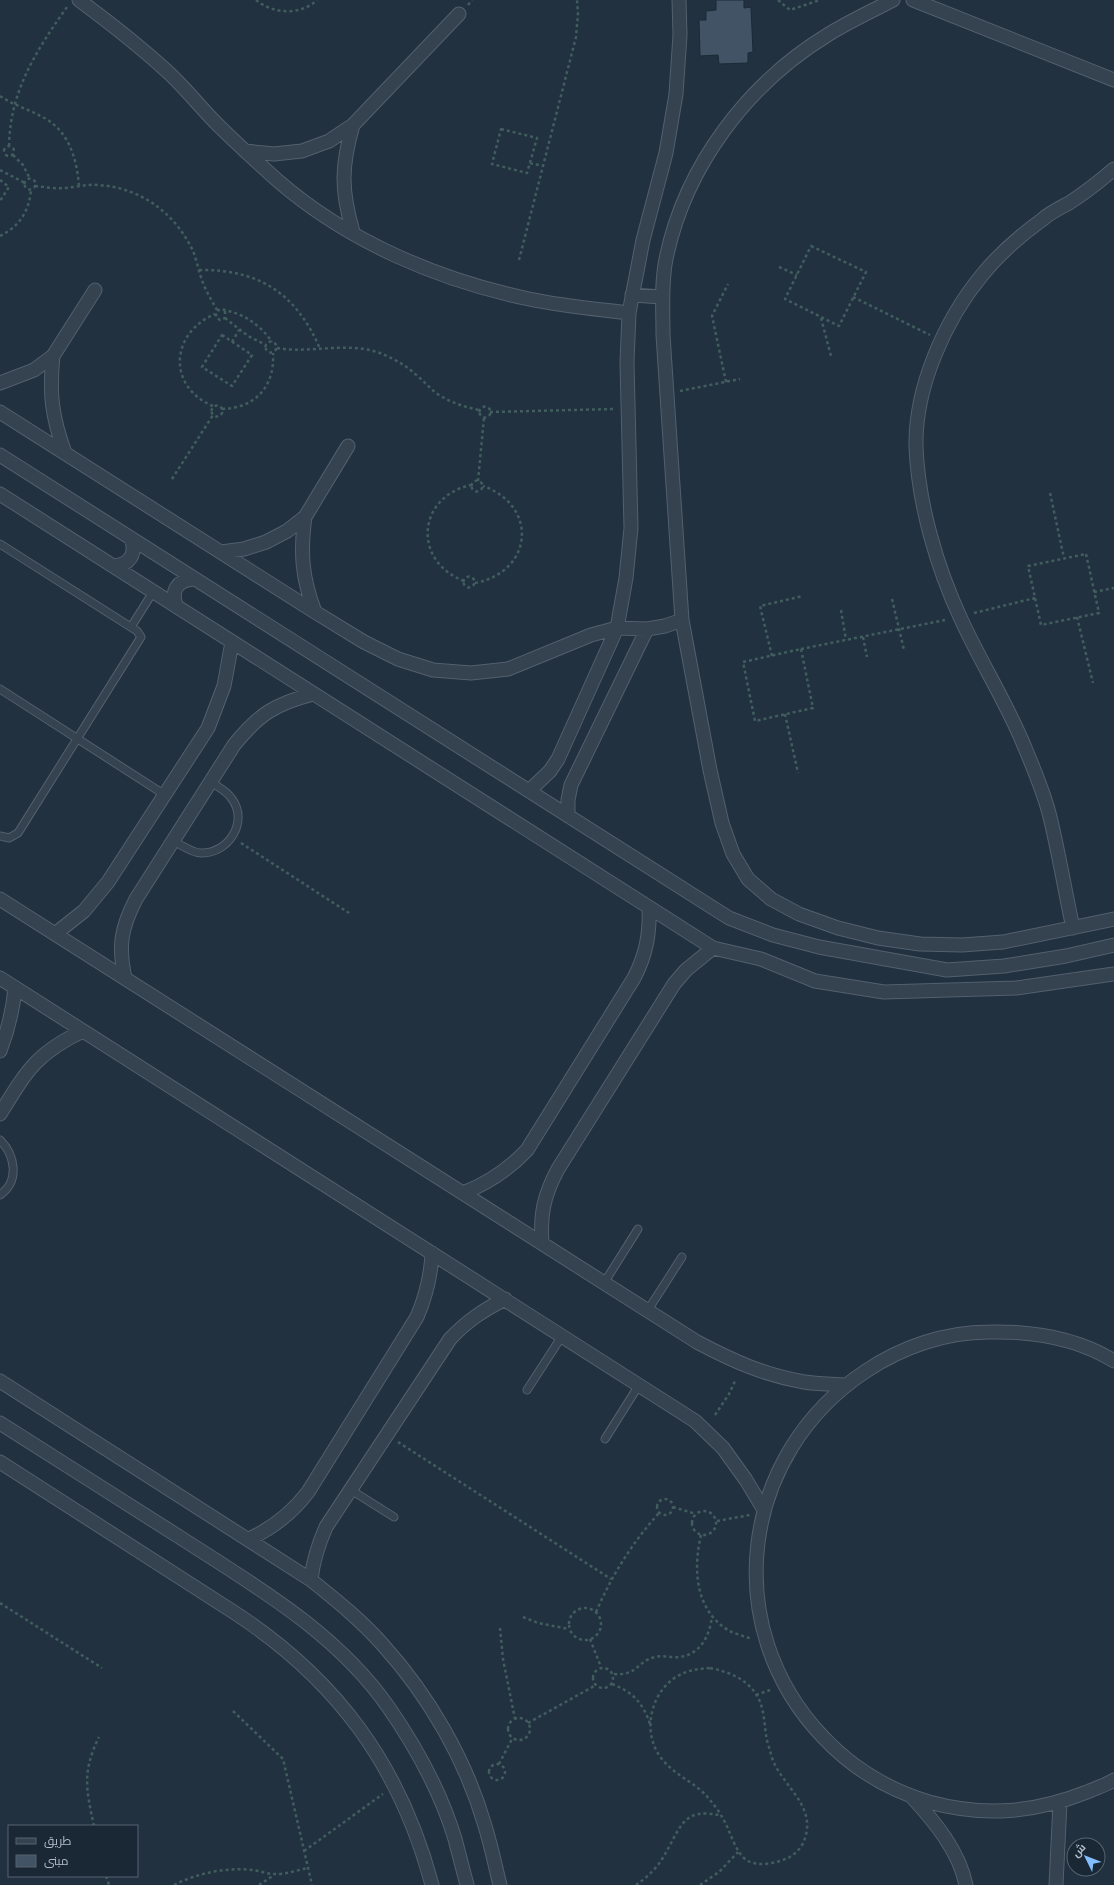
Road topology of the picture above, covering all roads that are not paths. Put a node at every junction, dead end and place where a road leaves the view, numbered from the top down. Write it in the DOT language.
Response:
graph roads {
  1 [pos="679,0"];
  2 [pos="894,0"];
  3 [pos="913,0"];
  4 [pos="73,3"];
  5 [pos="459,14"];
  6 [pos="1114,80"];
  7 [pos="353,125"];
  8 [pos="245,151"];
  9 [pos="1114,169"];
  10 [pos="353,232"];
  11 [pos="95,290"];
  12 [pos="632,295"];
  13 [pos="662,297"];
  14 [pos="629,313"];
  15 [pos="54,356"];
  16 [pos="0,383"];
  17 [pos="0,412"];
  18 [pos="348,446"];
  19 [pos="65,453"];
  20 [pos="0,455"];
  21 [pos="0,494"];
  22 [pos="305,517"];
  23 [pos="131,538"];
  24 [pos="0,544"];
  25 [pos="221,552"];
  26 [pos="113,566"];
  27 [pos="194,579"];
  28 [pos="153,592"];
  29 [pos="177,607"];
  30 [pos="315,612"];
  31 [pos="682,620"];
  32 [pos="131,627"];
  33 [pos="617,628"];
  34 [pos="647,629"];
  35 [pos="232,642"];
  36 [pos="0,689"];
  37 [pos="313,694"];
  38 [pos="78,739"];
  39 [pos="211,782"];
  40 [pos="528,791"];
  41 [pos="165,795"];
  42 [pos="568,816"];
  43 [pos="0,836"];
  44 [pos="173,841"];
  45 [pos="0,899"];
  46 [pos="649,908"];
  47 [pos="1114,919"];
  48 [pos="1073,928"];
  49 [pos="55,934"];
  50 [pos="1114,945"];
  51 [pos="713,948"];
  52 [pos="1114,974"];
  53 [pos="0,978"];
  54 [pos="125,978"];
  55 [pos="15,988"];
  56 [pos="83,1031"];
  57 [pos="0,1051"];
  58 [pos="0,1114"];
  59 [pos="0,1140"];
  60 [pos="463,1193"];
  61 [pos="0,1195"];
  62 [pos="638,1229"];
  63 [pos="542,1243"];
  64 [pos="432,1253"];
  65 [pos="682,1257"];
  66 [pos="604,1283"];
  67 [pos="505,1299"];
  68 [pos="648,1310"];
  69 [pos="562,1336"];
  70 [pos="1114,1361"];
  71 [pos="0,1381"];
  72 [pos="639,1385"];
  73 [pos="845,1385"];
  74 [pos="527,1390"];
  75 [pos="0,1423"];
  76 [pos="605,1439"];
  77 [pos="0,1462"];
  78 [pos="351,1490"];
  79 [pos="764,1511"];
  80 [pos="394,1517"];
  81 [pos="249,1539"];
  82 [pos="311,1580"];
  83 [pos="1114,1780"];
  84 [pos="912,1797"];
  85 [pos="1060,1803"];
  86 [pos="432,1885"];
  87 [pos="467,1885"];
  88 [pos="500,1885"];
  89 [pos="966,1885"];
  90 [pos="1056,1885"];
  1 -- 12 [label="street"];
  2 -- 13 [label="street"];
  3 -- 6 [label="street"];
  4 -- 8 [label="street"];
  5 -- 7 [label="street"];
  7 -- 8 [label="street"];
  7 -- 10 [label="street"];
  8 -- 10 [label="street"];
  9 -- 48 [label="street"];
  10 -- 14 [label="street"];
  11 -- 15 [label="street"];
  12 -- 13 [label="street"];
  12 -- 14 [label="street"];
  13 -- 31 [label="street"];
  14 -- 33 [label="street"];
  15 -- 16 [label="street"];
  15 -- 19 [label="street"];
  17 -- 19 [label="street"];
  18 -- 22 [label="street"];
  19 -- 25 [label="street"];
  20 -- 23 [label="street"];
  21 -- 26 [label="street"];
  22 -- 25 [label="street"];
  22 -- 30 [label="street"];
  23 -- 26 [label="street"];
  23 -- 27 [label="street"];
  24 -- 32 [label="lane"];
  25 -- 30 [label="street"];
  26 -- 28 [label="street"];
  27 -- 29 [label="street"];
  27 -- 40 [label="street"];
  28 -- 29 [label="street"];
  28 -- 32 [label="lane"];
  29 -- 35 [label="street"];
  30 -- 33 [label="street"];
  31 -- 34 [label="street"];
  31 -- 48 [label="street"];
  32 -- 38 [label="lane"];
  33 -- 34 [label="street"];
  33 -- 40 [label="street"];
  34 -- 42 [label="street"];
  35 -- 37 [label="street"];
  35 -- 41 [label="street"];
  36 -- 38 [label="lane"];
  37 -- 39 [label="street"];
  37 -- 46 [label="street"];
  38 -- 41 [label="lane"];
  38 -- 43 [label="lane"];
  39 -- 44 [label="street"];
  39 -- 44 [label="lane"];
  40 -- 42 [label="street"];
  41 -- 49 [label="street"];
  42 -- 50 [label="street"];
  44 -- 54 [label="street"];
  45 -- 49 [label="street"];
  46 -- 51 [label="street"];
  46 -- 60 [label="street"];
  47 -- 48 [label="street"];
  49 -- 54 [label="street"];
  51 -- 52 [label="street"];
  51 -- 63 [label="street"];
  53 -- 55 [label="street"];
  54 -- 60 [label="street"];
  55 -- 56 [label="street"];
  55 -- 57 [label="street"];
  56 -- 58 [label="street"];
  56 -- 64 [label="street"];
  59 -- 61 [label="lane"];
  60 -- 63 [label="street"];
  62 -- 66 [label="lane"];
  63 -- 66 [label="street"];
  64 -- 67 [label="street"];
  64 -- 81 [label="street"];
  65 -- 68 [label="lane"];
  66 -- 68 [label="street"];
  67 -- 69 [label="street"];
  67 -- 78 [label="street"];
  68 -- 73 [label="street"];
  69 -- 72 [label="street"];
  69 -- 74 [label="lane"];
  70 -- 73 [label="street"];
  71 -- 81 [label="street"];
  72 -- 76 [label="lane"];
  72 -- 79 [label="street"];
  73 -- 79 [label="street"];
  75 -- 87 [label="street"];
  77 -- 86 [label="street"];
  78 -- 80 [label="lane"];
  78 -- 82 [label="street"];
  79 -- 84 [label="street"];
  81 -- 82 [label="street"];
  82 -- 88 [label="street"];
  83 -- 85 [label="street"];
  84 -- 85 [label="street"];
  84 -- 89 [label="street"];
  85 -- 90 [label="street"];
}
